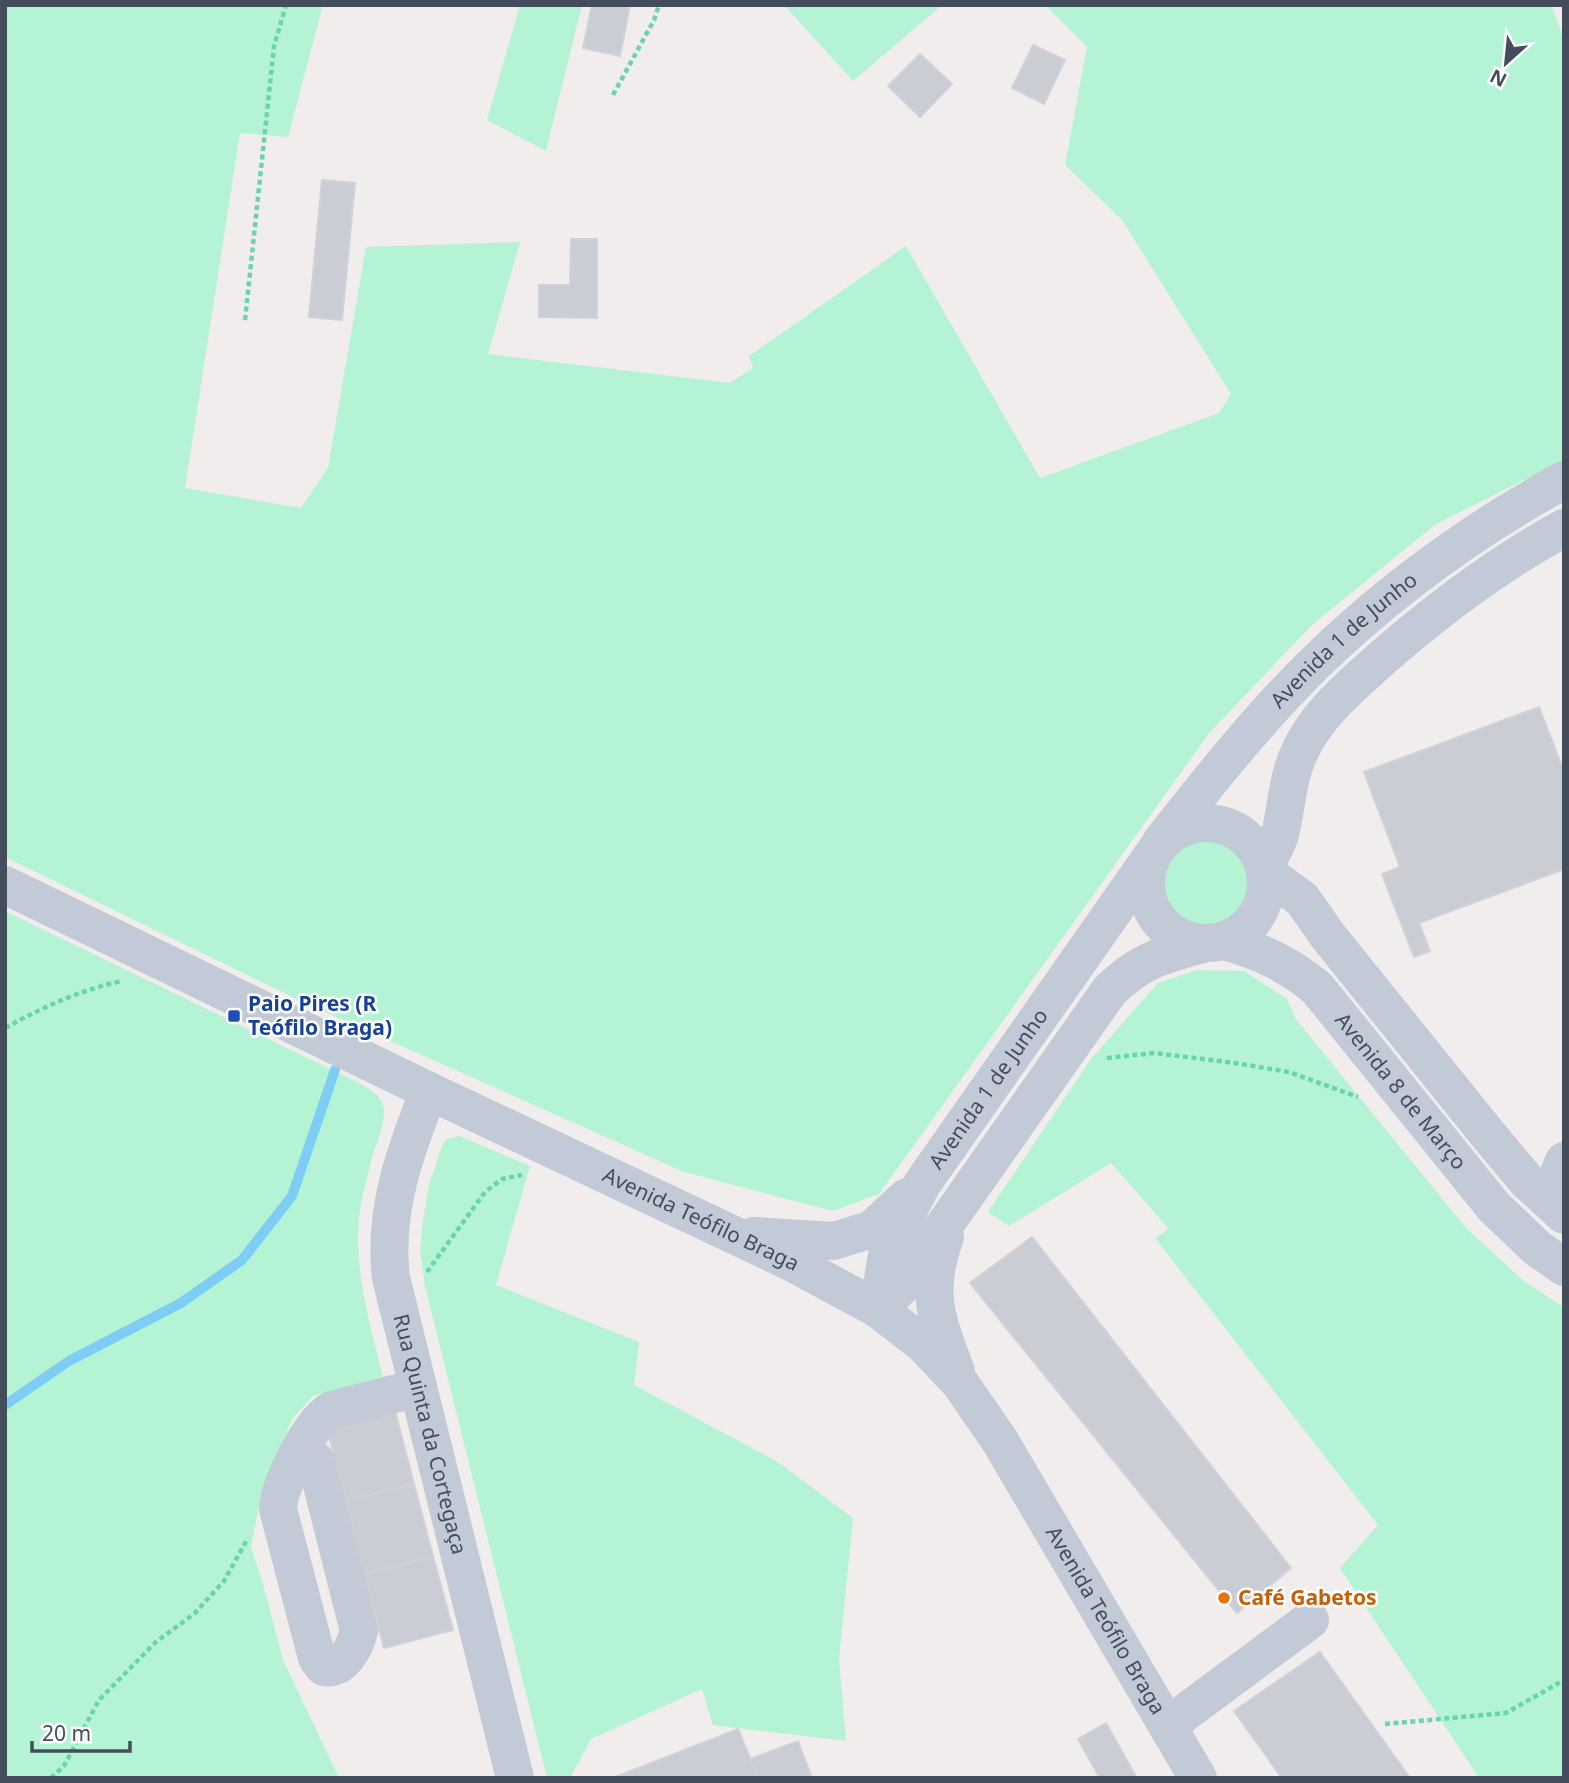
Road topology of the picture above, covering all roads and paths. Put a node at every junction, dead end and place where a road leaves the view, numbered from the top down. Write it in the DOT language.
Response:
graph roads {
  1 [pos="286,5"];
  2 [pos="659,5"];
  3 [pos="613,95"];
  4 [pos="245,320"];
  5 [pos="1564,480"];
  6 [pos="1563,530"];
  7 [pos="1157,849"];
  8 [pos="1265,871"];
  9 [pos="5,885"];
  10 [pos="1215,942"];
  11 [pos="158,959"];
  12 [pos="5,1028"];
  13 [pos="1071,1047"];
  14 [pos="1387,1076"];
  15 [pos="429,1091"];
  16 [pos="542,1145"];
  17 [pos="1564,1161"];
  18 [pos="922,1184"];
  19 [pos="1556,1207"];
  20 [pos="955,1209"];
  21 [pos="731,1234"];
  22 [pos="1564,1267"];
  23 [pos="878,1309"];
  24 [pos="398,1313"];
  25 [pos="960,1383"];
  26 [pos="417,1388"];
  27 [pos="302,1447"];
  28 [pos="278,1498"];
  29 [pos="1310,1620"];
  30 [pos="1564,1680"];
  31 [pos="1385,1724"];
  32 [pos="1167,1726"];
  33 [pos="513,1777"];
  34 [pos="51,1778"];
  35 [pos="1198,1778"];
  1 -- 4 [label="path"];
  2 -- 3 [label="path"];
  5 -- 7 [label="street, Avenida 1 de Junho"];
  6 -- 8 [label="street, Avenida 1 de Junho"];
  7 -- 8 [label="street"];
  7 -- 10 [label="street"];
  7 -- 18 [label="street, Avenida 1 de Junho"];
  8 -- 10 [label="street"];
  8 -- 19 [label="street, Avenida 8 de Março"];
  9 -- 11 [label="street, Avenida Teófilo Braga"];
  10 -- 13 [label="street, Avenida 1 de Junho"];
  10 -- 14 [label="street, Avenida 8 de Março"];
  11 -- 12 [label="path"];
  11 -- 15 [label="street, Avenida Teófilo Braga"];
  13 -- 14 [label="path"];
  13 -- 20 [label="street, Avenida 1 de Junho"];
  14 -- 22 [label="street, Avenida 8 de Março"];
  15 -- 16 [label="street, Avenida Teófilo Braga"];
  15 -- 24 [label="street, Rua Quinta da Cortegaça"];
  16 -- 21 [label="street, Avenida Teófilo Braga"];
  16 -- 24 [label="path"];
  17 -- 19 [label="street"];
  18 -- 21 [label="street, Avenida 1 de Junho"];
  18 -- 23 [label="street, Avenida 1 de Junho"];
  20 -- 23 [label="street, Avenida 1 de Junho"];
  20 -- 25 [label="street, Avenida 1 de Junho"];
  21 -- 23 [label="street, Avenida Teófilo Braga"];
  23 -- 25 [label="street, Avenida Teófilo Braga"];
  24 -- 26 [label="street, Rua Quinta da Cortegaça"];
  25 -- 32 [label="street, Avenida Teófilo Braga"];
  26 -- 27 [label="street"];
  26 -- 33 [label="street, Rua Quinta da Cortegaça"];
  27 -- 28 [label="street"];
  27 -- 28 [label="street"];
  28 -- 34 [label="path"];
  29 -- 32 [label="street"];
  30 -- 31 [label="path"];
  32 -- 35 [label="street, Avenida Teófilo Braga"];
}
